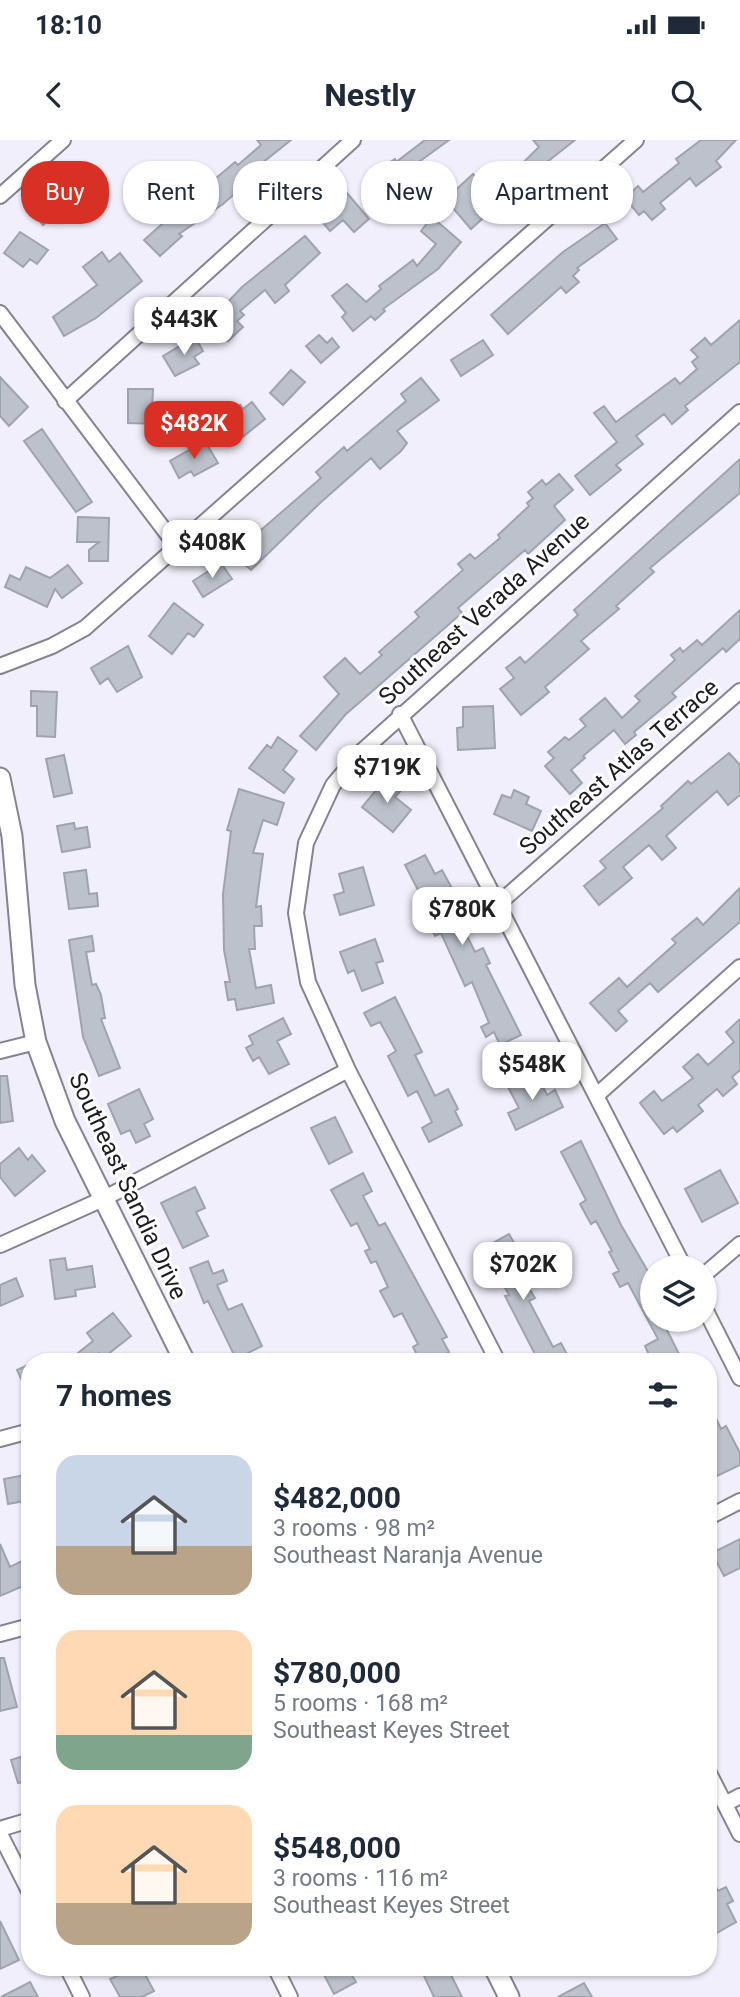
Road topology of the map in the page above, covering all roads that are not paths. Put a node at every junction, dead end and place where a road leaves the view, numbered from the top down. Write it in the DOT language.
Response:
graph roads {
  1 [pos="63,140"];
  2 [pos="353,140"];
  3 [pos="636,140"];
  4 [pos="0,197"];
  5 [pos="0,313"];
  6 [pos="65,401"];
  7 [pos="740,412"];
  8 [pos="178,548"];
  9 [pos="0,666"];
  10 [pos="740,691"];
  11 [pos="400,714"];
  12 [pos="0,778"];
  13 [pos="498,905"];
  14 [pos="740,967"];
  15 [pos="36,1042"];
  16 [pos="0,1051"];
  17 [pos="348,1070"];
  18 [pos="597,1095"];
  19 [pos="103,1199"];
  20 [pos="740,1244"];
  21 [pos="0,1245"];
  22 [pos="678,1255"];
  23 [pos="717,1264"];
  24 [pos="717,1332"];
  25 [pos="180,1353"];
  26 [pos="493,1353"];
  27 [pos="740,1378"];
  28 [pos="21,1433"];
  29 [pos="0,1439"];
  30 [pos="740,1501"];
  31 [pos="717,1513"];
  32 [pos="21,1628"];
  33 [pos="0,1634"];
  34 [pos="717,1788"];
  35 [pos="740,1796"];
  36 [pos="725,1804"];
  37 [pos="21,1823"];
  38 [pos="0,1829"];
  39 [pos="0,1834"];
  40 [pos="740,1834"];
  41 [pos="21,1875"];
  42 [pos="72,1976"];
  43 [pos="280,1976"];
  44 [pos="498,1976"];
  45 [pos="82,1997"];
  46 [pos="290,1997"];
  47 [pos="509,1997"];
  1 -- 4 [label="street"];
  2 -- 6 [label="street"];
  3 -- 8 [label="street"];
  5 -- 6 [label="street"];
  6 -- 8 [label="street"];
  7 -- 11 [label="street, Southeast Verada Avenue"];
  8 -- 9 [label="street"];
  10 -- 13 [label="street, Southeast Atlas Terrace"];
  11 -- 13 [label="street"];
  11 -- 17 [label="street, Southeast Verada Avenue"];
  12 -- 15 [label="street, Southeast Sandia Drive"];
  13 -- 18 [label="street"];
  14 -- 18 [label="street"];
  15 -- 16 [label="street"];
  15 -- 19 [label="street, Southeast Sandia Drive"];
  17 -- 19 [label="street"];
  17 -- 26 [label="street, Southeast Verada Avenue"];
  18 -- 22 [label="street"];
  19 -- 21 [label="street"];
  19 -- 25 [label="street, Southeast Sandia Drive"];
  20 -- 23 [label="street"];
  24 -- 27 [label="street"];
  28 -- 29 [label="street"];
  30 -- 31 [label="street"];
  32 -- 33 [label="street"];
  34 -- 36 [label="street"];
  35 -- 36 [label="street"];
  36 -- 40 [label="street"];
  37 -- 38 [label="street"];
  39 -- 41 [label="street"];
  42 -- 45 [label="street"];
  43 -- 46 [label="street"];
  44 -- 47 [label="street"];
}
